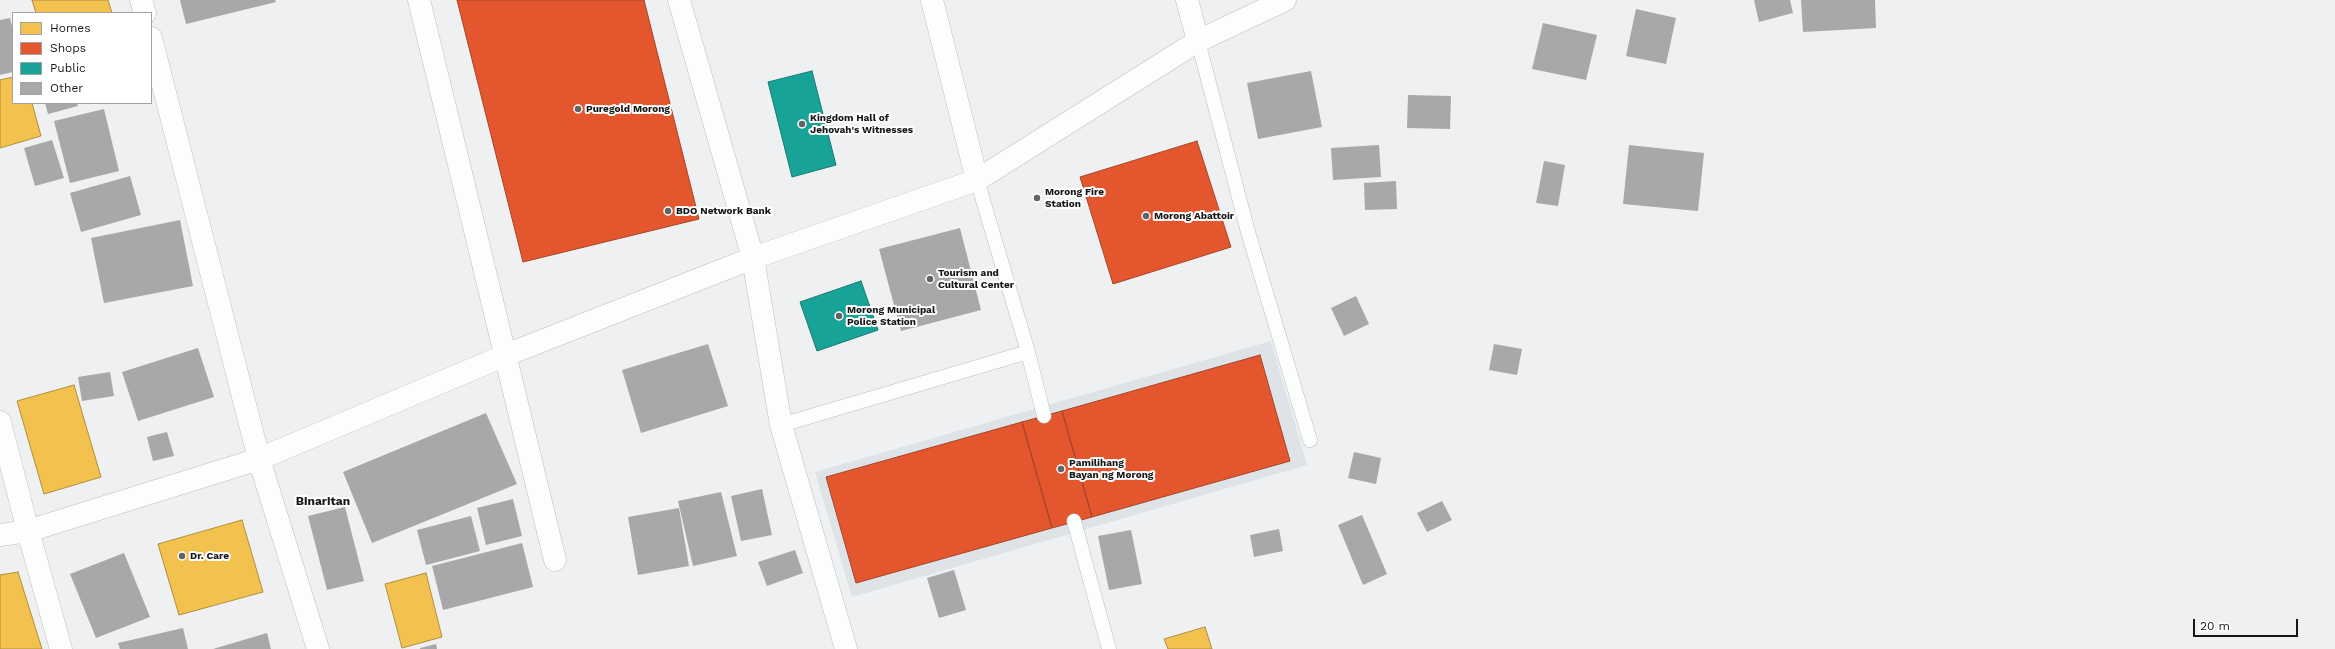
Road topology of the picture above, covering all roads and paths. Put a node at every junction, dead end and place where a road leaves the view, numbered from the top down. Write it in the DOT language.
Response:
graph roads {
  1 [pos="141,0"];
  2 [pos="419,0"];
  3 [pos="680,0"];
  4 [pos="932,0"];
  5 [pos="1187,0"];
  6 [pos="1285,0"];
  7 [pos="144,12"];
  8 [pos="1198,41"];
  9 [pos="152,42"];
  10 [pos="977,180"];
  11 [pos="753,258"];
  12 [pos="1028,352"];
  13 [pos="506,355"];
  14 [pos="1044,416"];
  15 [pos="0,422"];
  16 [pos="781,425"];
  17 [pos="1310,440"];
  18 [pos="259,459"];
  19 [pos="1074,522"];
  20 [pos="28,531"];
  21 [pos="0,534"];
  22 [pos="555,560"];
  23 [pos="61,649"];
  24 [pos="318,649"];
  25 [pos="846,649"];
  26 [pos="1109,649"];
  1 -- 7 [label="street"];
  2 -- 13 [label="street"];
  3 -- 11 [label="street"];
  4 -- 10 [label="street"];
  5 -- 8 [label="street"];
  6 -- 8 [label="street"];
  8 -- 10 [label="street"];
  8 -- 17 [label="lane"];
  9 -- 18 [label="street"];
  10 -- 11 [label="street"];
  10 -- 12 [label="lane"];
  11 -- 13 [label="street"];
  11 -- 16 [label="street"];
  12 -- 14 [label="lane"];
  12 -- 16 [label="lane"];
  13 -- 18 [label="street"];
  13 -- 22 [label="street"];
  15 -- 20 [label="street"];
  16 -- 25 [label="street"];
  18 -- 20 [label="street"];
  18 -- 24 [label="street"];
  19 -- 26 [label="lane"];
  20 -- 21 [label="street"];
  20 -- 23 [label="street"];
}
